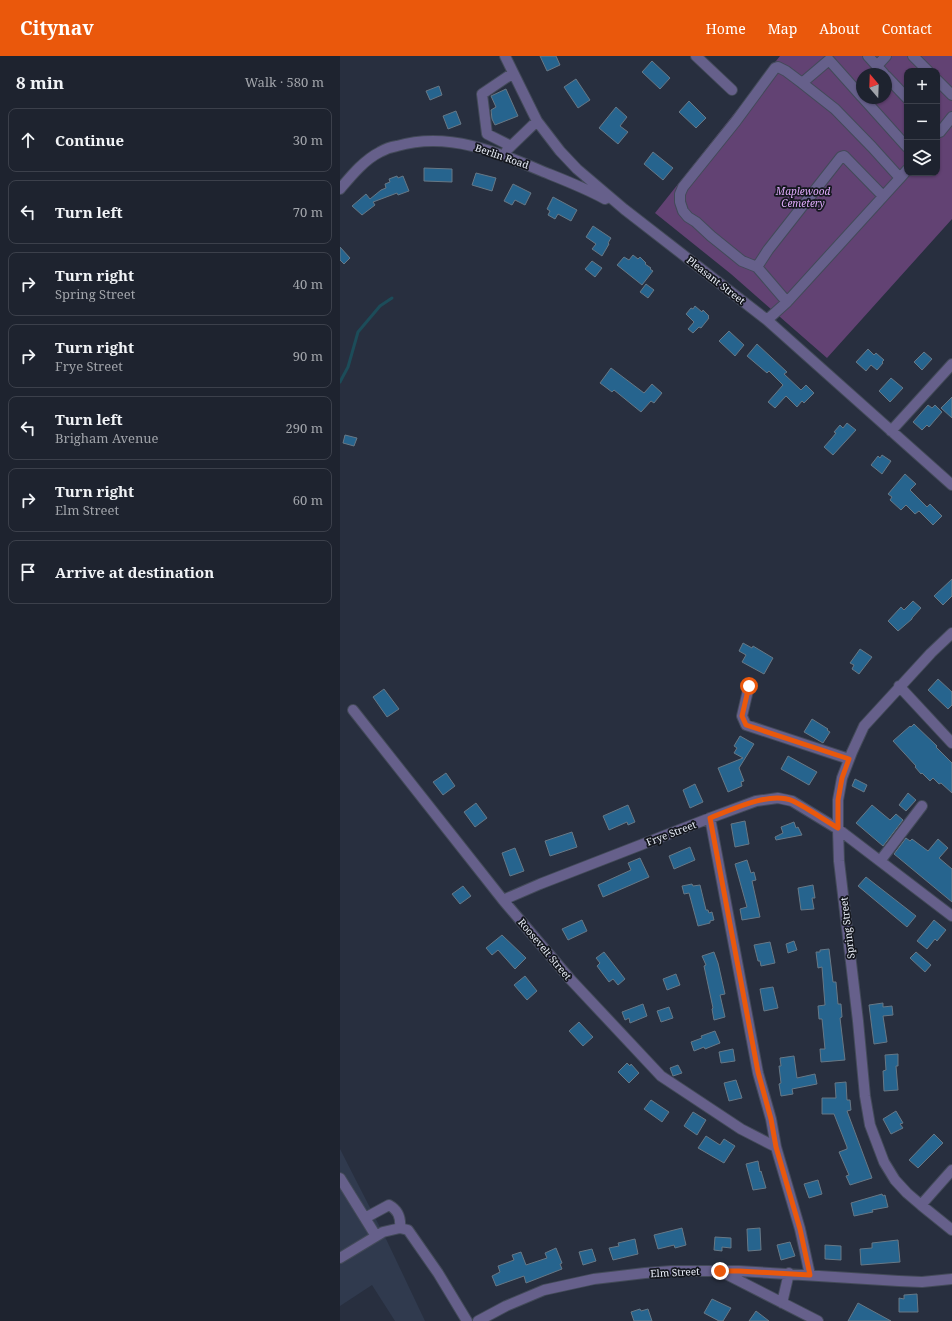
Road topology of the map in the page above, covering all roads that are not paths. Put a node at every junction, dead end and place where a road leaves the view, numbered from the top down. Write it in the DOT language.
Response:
graph roads {
  1 [pos="505,56"];
  2 [pos="696,56"];
  3 [pos="868,56"];
  4 [pos="886,56"];
  5 [pos="912,56"];
  6 [pos="827,58"];
  7 [pos="877,66"];
  8 [pos="925,68"];
  9 [pos="513,73"];
  10 [pos="892,82"];
  11 [pos="940,83"];
  12 [pos="802,84"];
  13 [pos="856,89"];
  14 [pos="732,90"];
  15 [pos="904,95"];
  16 [pos="952,95"];
  17 [pos="869,104"];
  18 [pos="952,117"];
  19 [pos="537,120"];
  20 [pos="940,130"];
  21 [pos="904,144"];
  22 [pos="511,146"];
  23 [pos="502,154"];
  24 [pos="904,173"];
  25 [pos="900,178"];
  26 [pos="340,189"];
  27 [pos="883,196"];
  28 [pos="624,209"];
  29 [pos="757,267"];
  30 [pos="787,302"];
  31 [pos="767,320"];
  32 [pos="952,364"];
  33 [pos="891,431"];
  34 [pos="952,485"];
  35 [pos="952,633"];
  36 [pos="749,686"];
  37 [pos="899,686"];
  38 [pos="353,710"];
  39 [pos="952,743"];
  40 [pos="849,759"];
  41 [pos="922,806"];
  42 [pos="710,818"];
  43 [pos="838,828"];
  44 [pos="880,861"];
  45 [pos="504,900"];
  46 [pos="952,916"];
  47 [pos="776,1147"];
  48 [pos="952,1170"];
  49 [pos="340,1178"];
  50 [pos="921,1206"];
  51 [pos="365,1218"];
  52 [pos="400,1228"];
  53 [pos="952,1230"];
  54 [pos="376,1236"];
  55 [pos="340,1258"];
  56 [pos="720,1271"];
  57 [pos="789,1273"];
  58 [pos="810,1275"];
  59 [pos="952,1279"];
  60 [pos="782,1303"];
  61 [pos="467,1321"];
  62 [pos="478,1321"];
  63 [pos="818,1321"];
  1 -- 9 [label="street, Pleasant Street"];
  2 -- 14 [label="street"];
  3 -- 7 [label="street"];
  4 -- 7 [label="street"];
  5 -- 8 [label="street"];
  6 -- 12 [label="street"];
  6 -- 13 [label="street"];
  9 -- 19 [label="street, Pleasant Street"];
  9 -- 22 [label="street"];
  10 -- 15 [label="street"];
  11 -- 16 [label="street"];
  12 -- 25 [label="street"];
  12 -- 29 [label="street"];
  17 -- 21 [label="street"];
  18 -- 20 [label="street"];
  19 -- 22 [label="street"];
  19 -- 28 [label="street, Pleasant Street"];
  22 -- 23 [label="street"];
  23 -- 26 [label="street, Berlin Road"];
  23 -- 28 [label="street, Berlin Road"];
  24 -- 25 [label="street"];
  25 -- 27 [label="street"];
  27 -- 29 [label="street"];
  27 -- 30 [label="street"];
  28 -- 31 [label="street, Pleasant Street"];
  29 -- 30 [label="street"];
  30 -- 31 [label="street"];
  31 -- 33 [label="street, Pleasant Street"];
  32 -- 33 [label="street"];
  33 -- 34 [label="street, Pleasant Street"];
  35 -- 37 [label="street, Spring Street"];
  36 -- 40 [label="street"];
  37 -- 39 [label="street"];
  37 -- 40 [label="street, Spring Street"];
  38 -- 45 [label="street, Roosevelt Street"];
  40 -- 43 [label="street, Spring Street"];
  41 -- 44 [label="street"];
  42 -- 43 [label="street, Frye Street"];
  42 -- 45 [label="street, Frye Street"];
  42 -- 47 [label="street"];
  43 -- 44 [label="street, Frye Street"];
  43 -- 50 [label="street, Spring Street"];
  44 -- 46 [label="street, Frye Street"];
  45 -- 47 [label="street, Roosevelt Street"];
  47 -- 58 [label="street"];
  48 -- 50 [label="street"];
  49 -- 51 [label="street"];
  50 -- 53 [label="street, Spring Street"];
  51 -- 52 [label="street"];
  51 -- 54 [label="street"];
  52 -- 54 [label="street"];
  52 -- 61 [label="street"];
  54 -- 55 [label="street"];
  56 -- 57 [label="street, Elm Street"];
  56 -- 60 [label="street"];
  56 -- 62 [label="street, Elm Street"];
  57 -- 58 [label="street, Elm Street"];
  57 -- 60 [label="street"];
  58 -- 59 [label="street, Elm Street"];
  60 -- 63 [label="street"];
}
